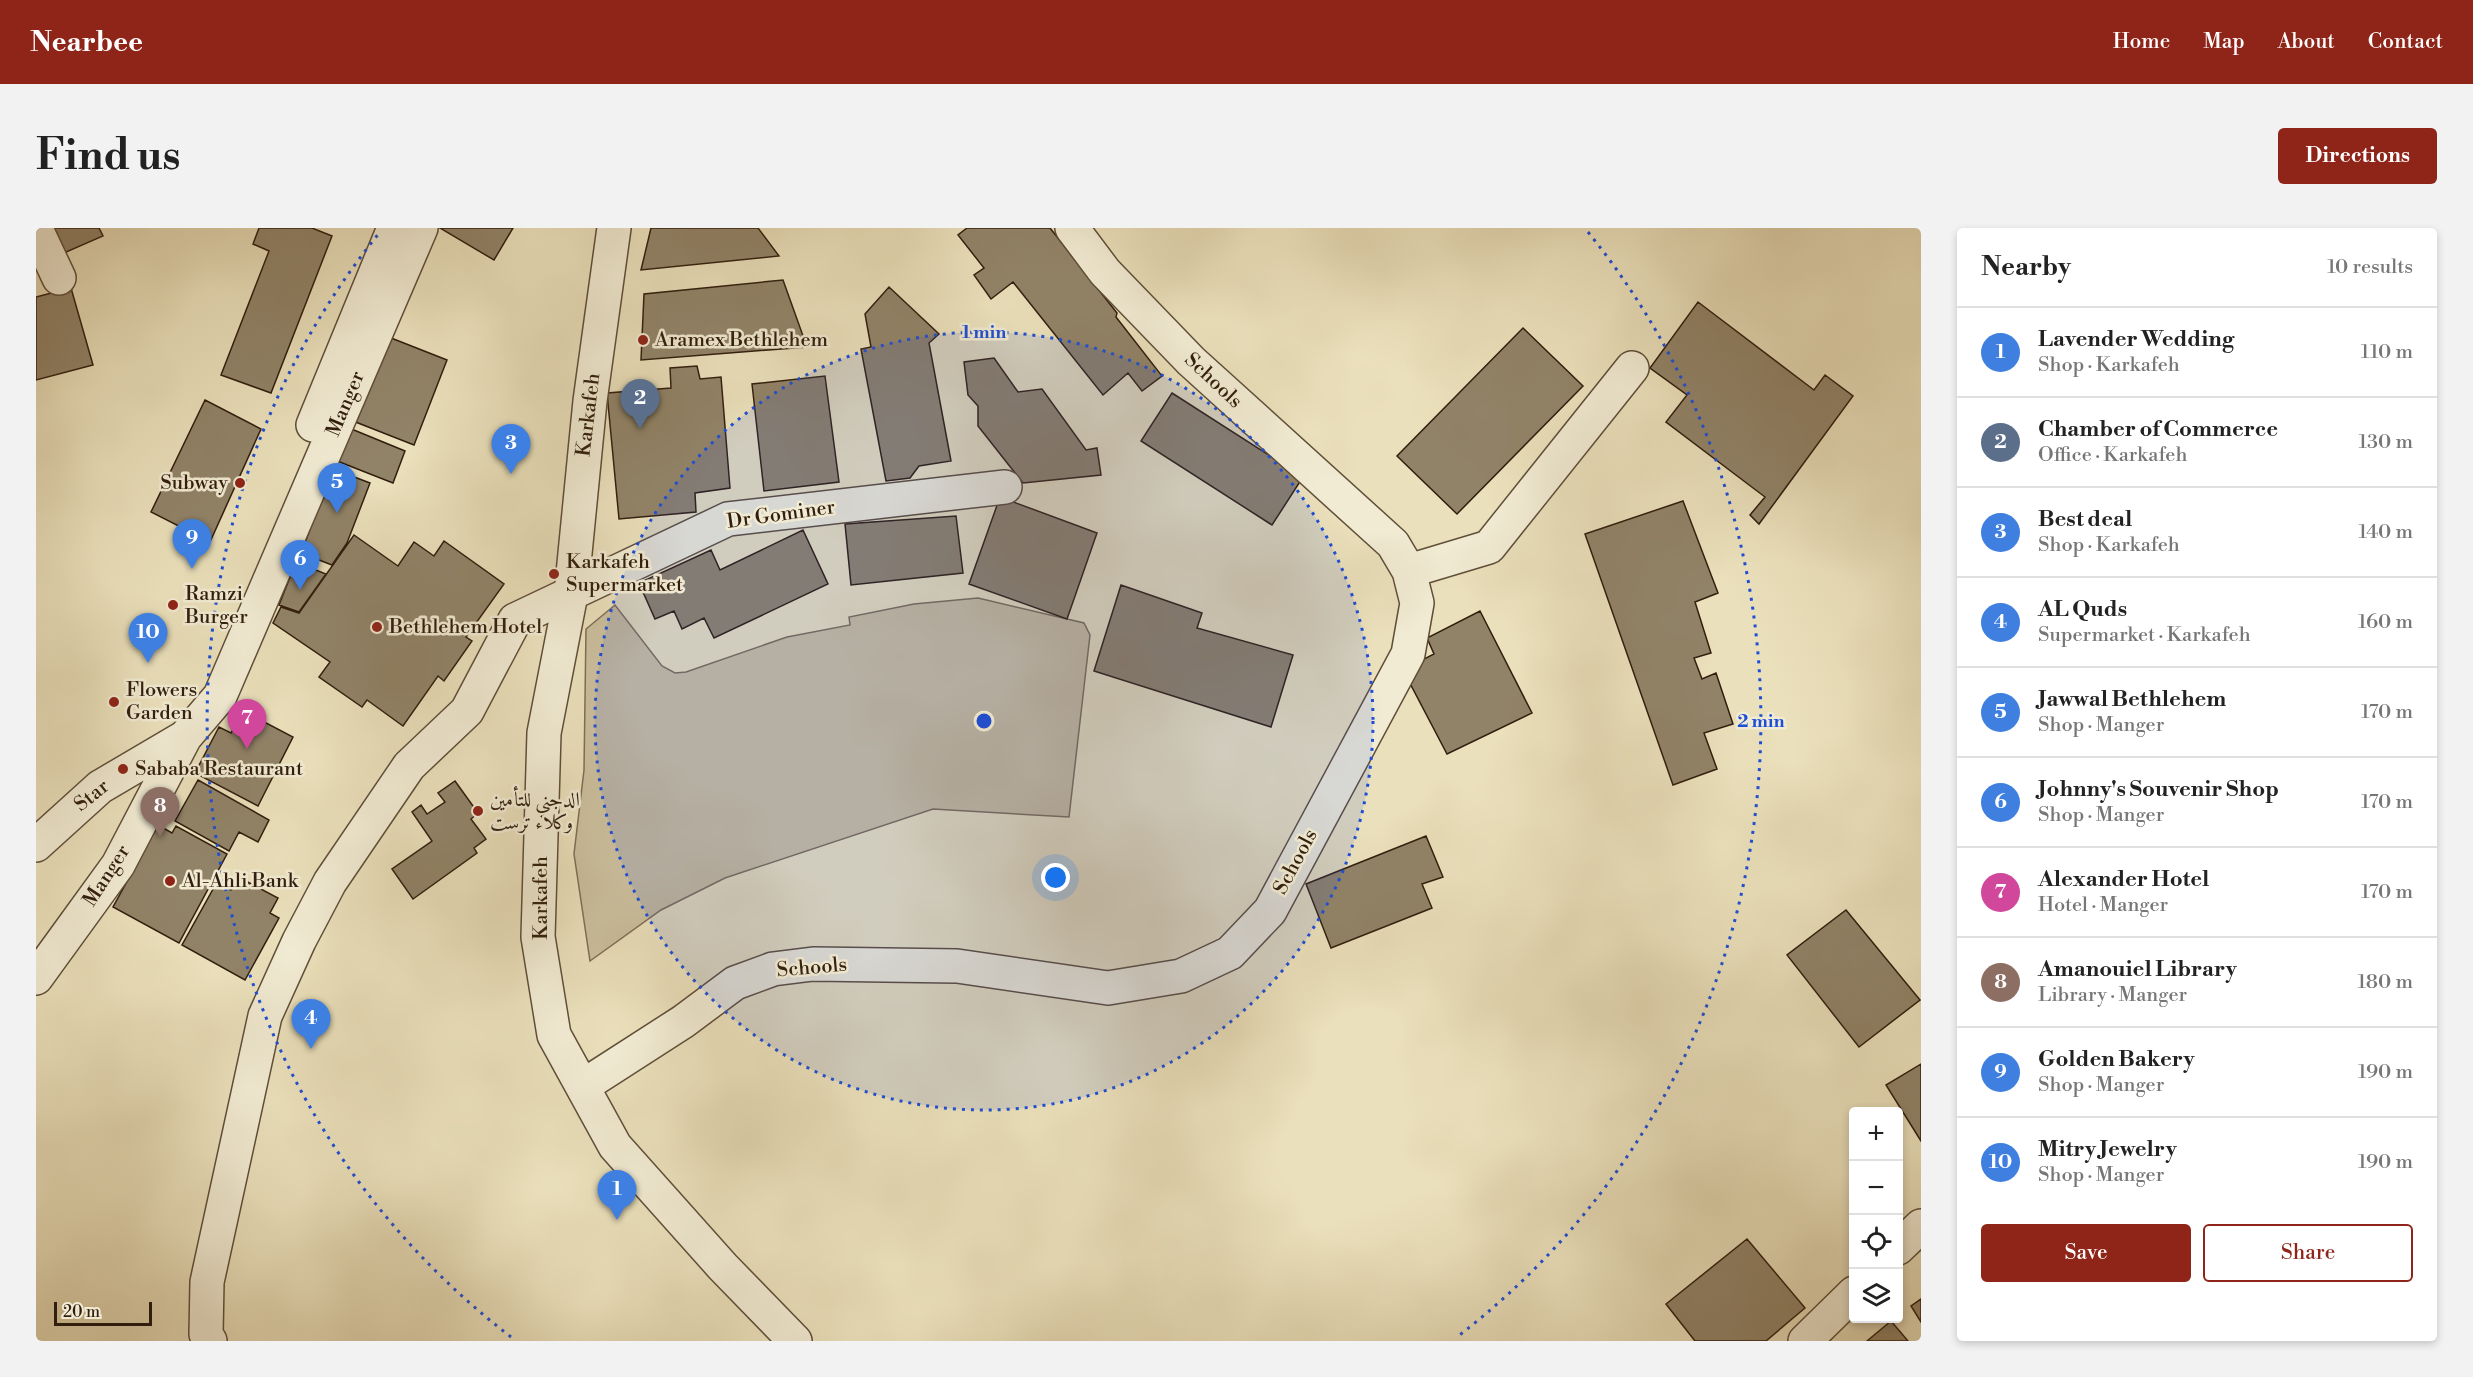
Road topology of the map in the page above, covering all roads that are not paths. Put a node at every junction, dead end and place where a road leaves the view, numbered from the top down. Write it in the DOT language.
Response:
graph roads {
  1 [pos="394,228"];
  2 [pos="421,228"];
  3 [pos="614,228"];
  4 [pos="1072,228"];
  5 [pos="36,229"];
  6 [pos="59,278"];
  7 [pos="1632,368"];
  8 [pos="1005,487"];
  9 [pos="1409,571"];
  10 [pos="571,594"];
  11 [pos="185,737"];
  12 [pos="36,845"];
  13 [pos="36,978"];
  14 [pos="583,1086"];
  15 [pos="1921,1226"];
  16 [pos="1903,1244"];
  17 [pos="1849,1298"];
  18 [pos="210,1341"];
  19 [pos="795,1341"];
  20 [pos="1805,1341"];
  1 -- 11 [label="street, Manger"];
  2 -- 11 [label="street, Manger"];
  3 -- 10 [label="street, Karkafeh"];
  4 -- 9 [label="street, Schools"];
  5 -- 6 [label="street"];
  7 -- 9 [label="street"];
  8 -- 10 [label="street, Dr Gominer"];
  9 -- 14 [label="street, Schools"];
  10 -- 14 [label="street, Karkafeh"];
  10 -- 18 [label="street, Dr Gominer"];
  11 -- 12 [label="street, Star"];
  11 -- 13 [label="street, Manger"];
  14 -- 19 [label="street, Karkafeh"];
  15 -- 16 [label="street"];
  17 -- 20 [label="street"];
}
